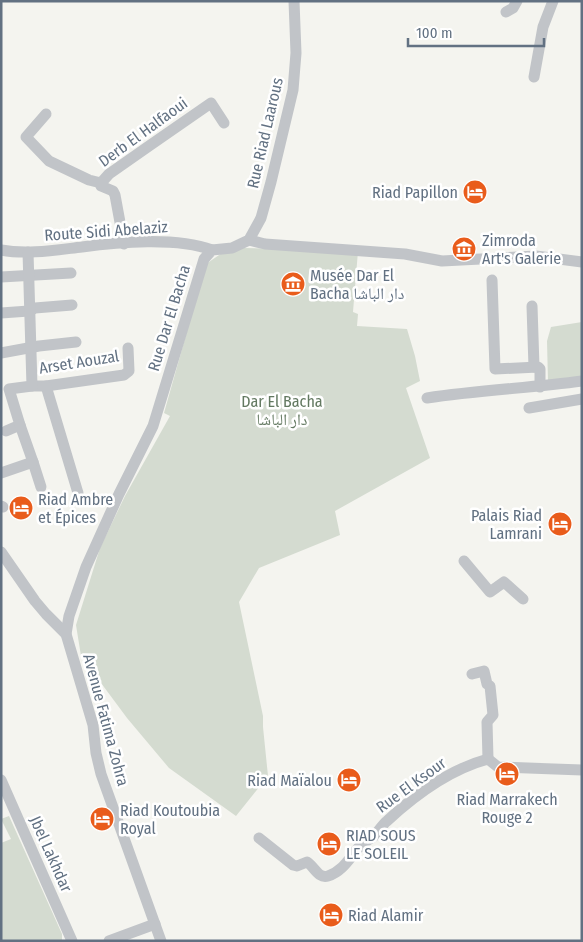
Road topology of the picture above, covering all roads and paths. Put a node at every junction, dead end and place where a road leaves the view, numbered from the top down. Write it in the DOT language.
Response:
graph roads {
  1 [pos="294,1"];
  2 [pos="517,1"];
  3 [pos="553,1"];
  4 [pos="506,12"];
  5 [pos="534,77"];
  6 [pos="46,114"];
  7 [pos="224,123"];
  8 [pos="101,183"];
  9 [pos="249,240"];
  10 [pos="124,244"];
  11 [pos="1,250"];
  12 [pos="212,250"];
  13 [pos="28,252"];
  14 [pos="582,262"];
  15 [pos="71,273"];
  16 [pos="29,276"];
  17 [pos="1,277"];
  18 [pos="492,280"];
  19 [pos="72,304"];
  20 [pos="532,306"];
  21 [pos="29,311"];
  22 [pos="1,313"];
  23 [pos="76,342"];
  24 [pos="30,348"];
  25 [pos="128,348"];
  26 [pos="1,353"];
  27 [pos="534,367"];
  28 [pos="582,381"];
  29 [pos="32,386"];
  30 [pos="46,386"];
  31 [pos="540,387"];
  32 [pos="5,390"];
  33 [pos="427,398"];
  34 [pos="582,399"];
  35 [pos="529,408"];
  36 [pos="20,426"];
  37 [pos="6,431"];
  38 [pos="33,462"];
  39 [pos="1,473"];
  40 [pos="41,487"];
  41 [pos="78,493"];
  42 [pos="1,552"];
  43 [pos="464,561"];
  44 [pos="522,599"];
  45 [pos="66,634"];
  46 [pos="472,674"];
  47 [pos="488,758"];
  48 [pos="582,770"];
  49 [pos="1,780"];
  50 [pos="259,838"];
  51 [pos="155,924"];
  52 [pos="72,941"];
  53 [pos="110,941"];
  54 [pos="161,941"];
  1 -- 9 [label="street, Rue Riad Laarous"];
  2 -- 4 [label="street"];
  3 -- 5 [label="street"];
  6 -- 8 [label="street, Derb El Halfaoui"];
  7 -- 8 [label="street, Derb El Halfaoui"];
  8 -- 10 [label="street, Derb El Halfaoui"];
  9 -- 12 [label="street"];
  9 -- 14 [label="street"];
  10 -- 12 [label="street, Route Sidi Abelaziz"];
  10 -- 13 [label="street, Route Sidi Abelaziz"];
  11 -- 13 [label="street, Route Sidi Abelaziz"];
  12 -- 45 [label="street, Rue Dar El Bacha"];
  13 -- 16 [label="street, Arset Aouzal"];
  15 -- 16 [label="street"];
  16 -- 17 [label="street"];
  16 -- 21 [label="street, Arset Aouzal"];
  18 -- 27 [label="street"];
  19 -- 21 [label="street"];
  20 -- 27 [label="street"];
  21 -- 22 [label="street"];
  21 -- 24 [label="street, Arset Aouzal"];
  23 -- 24 [label="street, Arset Aouzal"];
  24 -- 26 [label="street, Arset Aouzal"];
  24 -- 29 [label="street, Arset Aouzal"];
  25 -- 30 [label="street, Arset Aouzal"];
  27 -- 31 [label="street"];
  28 -- 31 [label="street"];
  29 -- 30 [label="street, Arset Aouzal"];
  29 -- 32 [label="street, Arset Aouzal"];
  30 -- 41 [label="street"];
  31 -- 33 [label="street"];
  32 -- 36 [label="street, Arset Aouzal"];
  34 -- 35 [label="street"];
  36 -- 37 [label="street"];
  36 -- 38 [label="street, Arset Aouzal"];
  38 -- 39 [label="street"];
  38 -- 40 [label="street, Arset Aouzal"];
  42 -- 45 [label="street, Avenue Fatima Zohra"];
  43 -- 44 [label="street"];
  45 -- 51 [label="street, Avenue Fatima Zohra"];
  46 -- 47 [label="street"];
  47 -- 48 [label="street"];
  47 -- 50 [label="street, Rue El Ksour"];
  49 -- 52 [label="street, Jbel Lakhdar"];
  51 -- 53 [label="street"];
  51 -- 54 [label="street, Avenue Fatima Zohra"];
}
